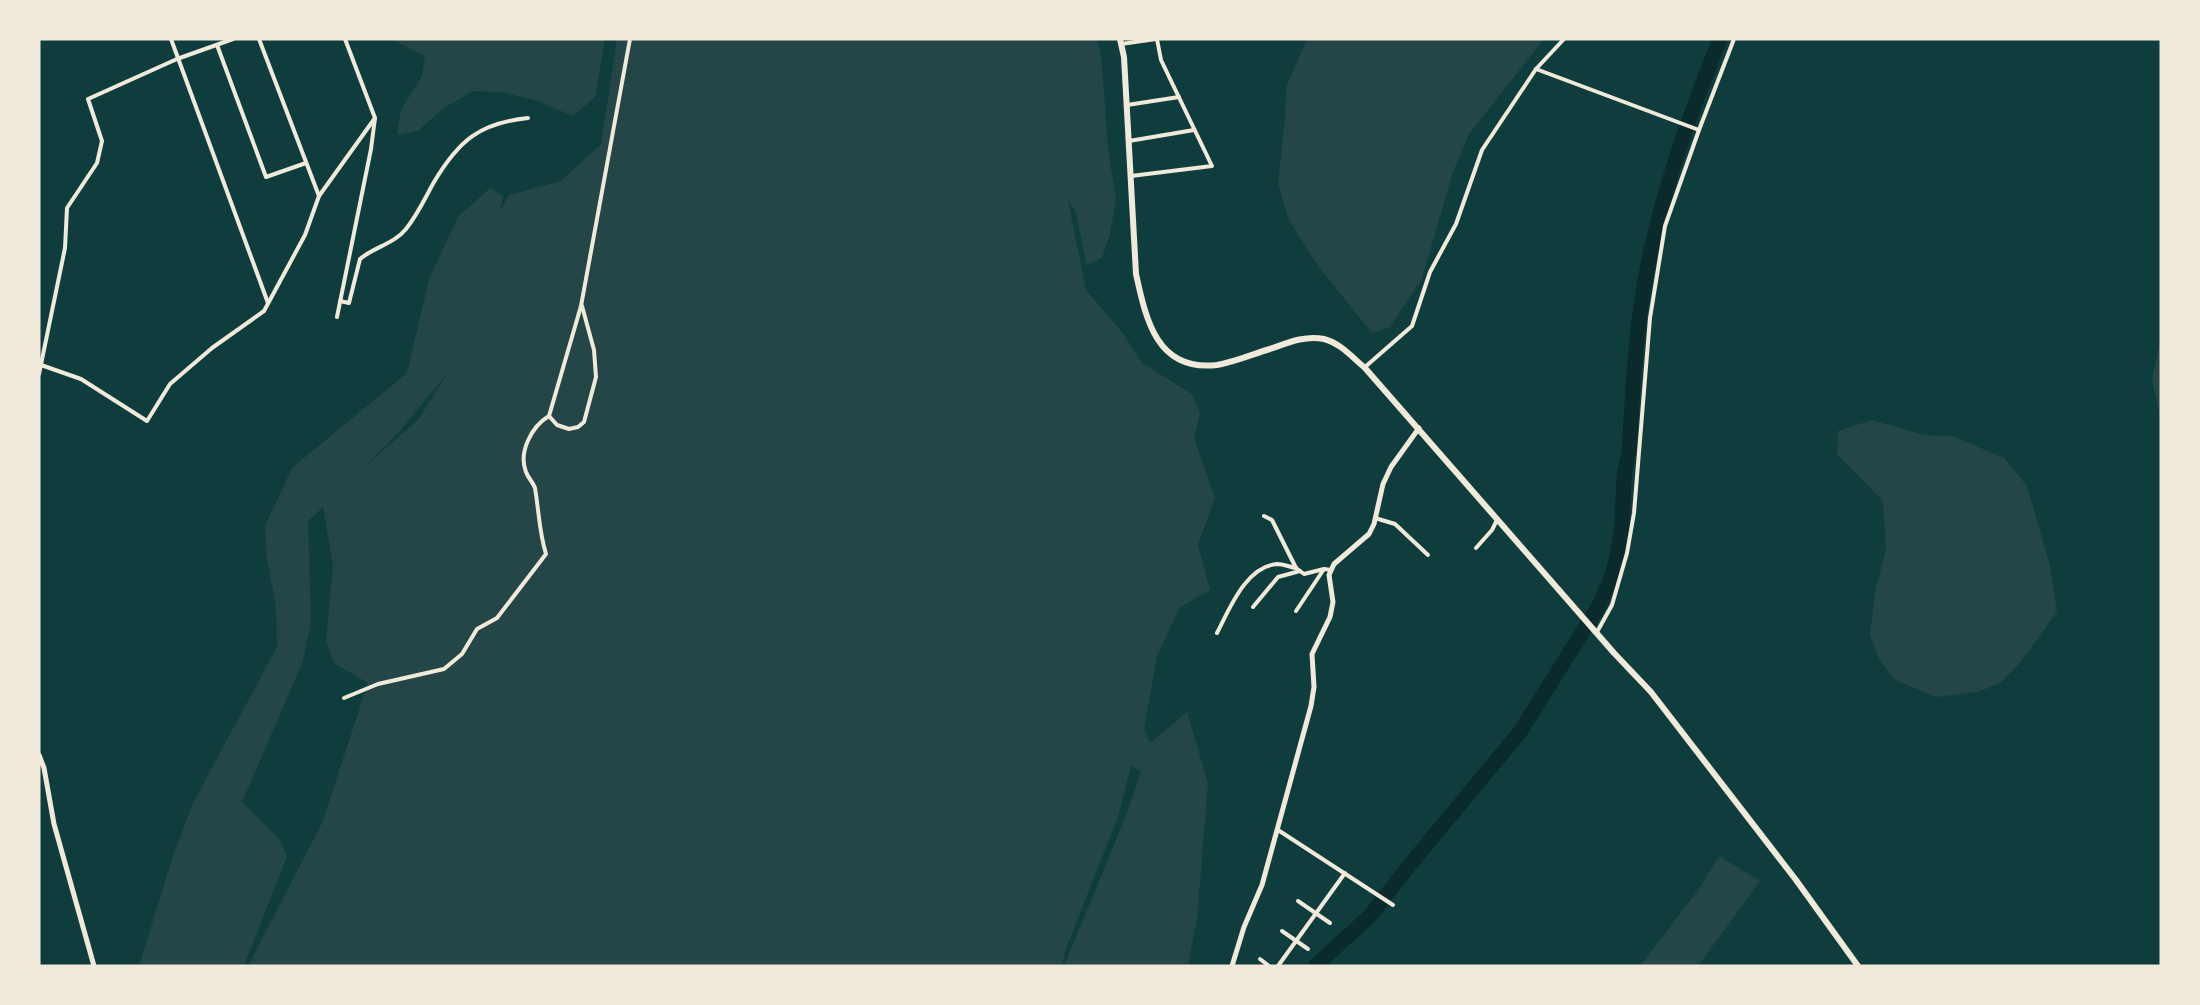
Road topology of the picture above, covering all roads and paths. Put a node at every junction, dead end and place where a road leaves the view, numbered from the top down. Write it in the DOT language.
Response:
graph roads {
  1 [pos="171,39"];
  2 [pos="233,39"];
  3 [pos="259,39"];
  4 [pos="345,39"];
  5 [pos="630,39"];
  6 [pos="1157,39"];
  7 [pos="1564,39"];
  8 [pos="1734,39"];
  9 [pos="1145,40"];
  10 [pos="1121,41"];
  11 [pos="217,45"];
  12 [pos="177,59"];
  13 [pos="1536,69"];
  14 [pos="1179,97"];
  15 [pos="1126,105"];
  16 [pos="375,118"];
  17 [pos="528,118"];
  18 [pos="1194,130"];
  19 [pos="1699,130"];
  20 [pos="1129,141"];
  21 [pos="306,163"];
  22 [pos="1131,176"];
  23 [pos="319,196"];
  24 [pos="340,301"];
  25 [pos="268,304"];
  26 [pos="581,304"];
  27 [pos="337,316"];
  28 [pos="41,366"];
  29 [pos="1365,368"];
  30 [pos="39,374"];
  31 [pos="549,416"];
  32 [pos="1419,428"];
  33 [pos="1264,516"];
  34 [pos="1375,518"];
  35 [pos="1498,519"];
  36 [pos="1476,548"];
  37 [pos="1428,555"];
  38 [pos="1298,569"];
  39 [pos="1328,570"];
  40 [pos="1253,607"];
  41 [pos="1296,611"];
  42 [pos="1594,630"];
  43 [pos="1217,633"];
  44 [pos="344,698"];
  45 [pos="39,755"];
  46 [pos="1278,830"];
  47 [pos="1345,873"];
  48 [pos="1298,901"];
  49 [pos="1393,904"];
  50 [pos="1315,913"];
  51 [pos="1330,924"];
  52 [pos="1281,931"];
  53 [pos="1295,940"];
  54 [pos="1308,949"];
  55 [pos="1260,959"];
  56 [pos="94,966"];
  57 [pos="1232,966"];
  58 [pos="1269,966"];
  59 [pos="1278,966"];
  60 [pos="1858,966"];
  1 -- 12 [label="street"];
  2 -- 11 [label="street"];
  3 -- 21 [label="street"];
  4 -- 16 [label="street"];
  5 -- 26 [label="street"];
  6 -- 9 [label="street"];
  6 -- 14 [label="street"];
  7 -- 13 [label="street"];
  8 -- 19 [label="street"];
  9 -- 10 [label="street"];
  10 -- 15 [label="main road"];
  11 -- 12 [label="street"];
  11 -- 21 [label="street"];
  12 -- 25 [label="street"];
  12 -- 28 [label="street"];
  13 -- 19 [label="street"];
  13 -- 29 [label="street"];
  14 -- 15 [label="street"];
  14 -- 18 [label="street"];
  15 -- 20 [label="main road"];
  16 -- 23 [label="street"];
  16 -- 24 [label="street"];
  17 -- 24 [label="street"];
  18 -- 20 [label="street"];
  18 -- 22 [label="street"];
  19 -- 42 [label="street"];
  20 -- 22 [label="main road"];
  21 -- 23 [label="street"];
  22 -- 29 [label="main road"];
  23 -- 25 [label="street"];
  24 -- 27 [label="street"];
  25 -- 28 [label="street"];
  26 -- 31 [label="street"];
  26 -- 31 [label="street"];
  28 -- 30 [label="street"];
  29 -- 32 [label="main road"];
  31 -- 44 [label="street"];
  32 -- 34 [label="street"];
  32 -- 35 [label="main road"];
  33 -- 38 [label="street"];
  34 -- 37 [label="street"];
  34 -- 39 [label="street"];
  35 -- 36 [label="street"];
  35 -- 42 [label="main road"];
  38 -- 39 [label="street"];
  38 -- 40 [label="street"];
  38 -- 43 [label="street"];
  39 -- 41 [label="street"];
  39 -- 46 [label="street"];
  42 -- 60 [label="main road"];
  45 -- 56 [label="street"];
  46 -- 47 [label="street"];
  46 -- 57 [label="street"];
  47 -- 49 [label="street"];
  47 -- 50 [label="street"];
  48 -- 50 [label="street"];
  50 -- 51 [label="street"];
  50 -- 53 [label="street"];
  52 -- 53 [label="street"];
  53 -- 54 [label="street"];
  53 -- 59 [label="street"];
  55 -- 58 [label="street"];
}
